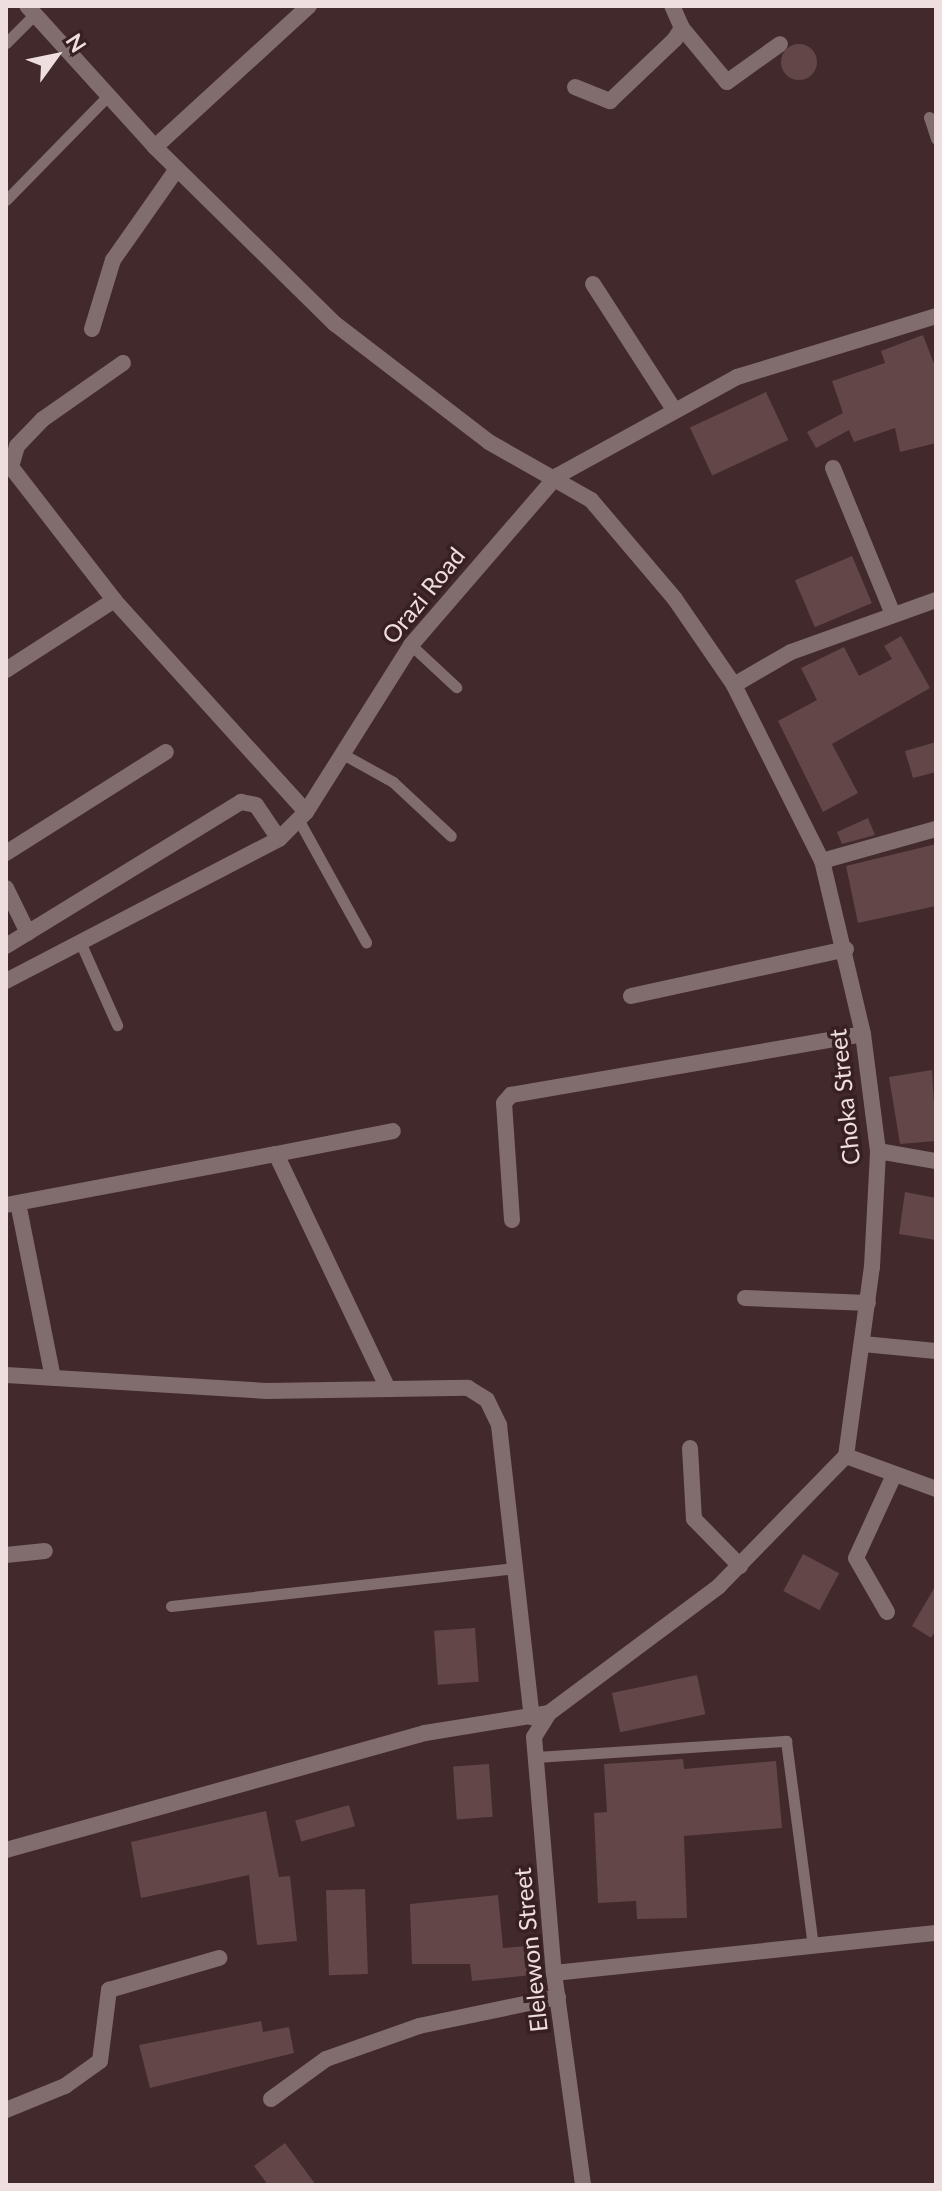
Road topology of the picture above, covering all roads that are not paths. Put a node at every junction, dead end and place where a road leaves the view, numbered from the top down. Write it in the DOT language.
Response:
graph roads {
  1 [pos="309,6"];
  2 [pos="672,6"];
  3 [pos="31,10"];
  4 [pos="682,28"];
  5 [pos="6,43"];
  6 [pos="780,44"];
  7 [pos="575,87"];
  8 [pos="108,96"];
  9 [pos="929,117"];
  10 [pos="936,139"];
  11 [pos="155,147"];
  12 [pos="177,169"];
  13 [pos="6,200"];
  14 [pos="593,284"];
  15 [pos="936,316"];
  16 [pos="92,329"];
  17 [pos="123,363"];
  18 [pos="673,408"];
  19 [pos="833,468"];
  20 [pos="557,476"];
  21 [pos="114,600"];
  22 [pos="936,600"];
  23 [pos="893,614"];
  24 [pos="411,645"];
  25 [pos="6,670"];
  26 [pos="734,685"];
  27 [pos="456,687"];
  28 [pos="166,752"];
  29 [pos="341,753"];
  30 [pos="302,815"];
  31 [pos="936,829"];
  32 [pos="451,836"];
  33 [pos="279,839"];
  34 [pos="6,853"];
  35 [pos="822,861"];
  36 [pos="6,888"];
  37 [pos="28,933"];
  38 [pos="366,942"];
  39 [pos="81,944"];
  40 [pos="6,946"];
  41 [pos="846,949"];
  42 [pos="6,981"];
  43 [pos="631,996"];
  44 [pos="117,1025"];
  45 [pos="863,1034"];
  46 [pos="393,1131"];
  47 [pos="878,1151"];
  48 [pos="276,1154"];
  49 [pos="936,1161"];
  50 [pos="12,1204"];
  51 [pos="512,1220"];
  52 [pos="745,1298"];
  53 [pos="868,1303"];
  54 [pos="863,1344"];
  55 [pos="936,1351"];
  56 [pos="6,1375"];
  57 [pos="53,1378"];
  58 [pos="387,1387"];
  59 [pos="690,1448"];
  60 [pos="846,1456"];
  61 [pos="893,1477"];
  62 [pos="936,1489"];
  63 [pos="45,1551"];
  64 [pos="6,1555"];
  65 [pos="740,1566"];
  66 [pos="515,1568"];
  67 [pos="171,1606"];
  68 [pos="887,1612"];
  69 [pos="540,1715"];
  70 [pos="536,1757"];
  71 [pos="6,1850"];
  72 [pos="936,1933"];
  73 [pos="813,1946"];
  74 [pos="219,1958"];
  75 [pos="554,1973"];
  76 [pos="558,1997"];
  77 [pos="271,2099"];
  78 [pos="6,2110"];
  79 [pos="583,2185"];
  1 -- 11 [label="street"];
  2 -- 4 [label="street"];
  3 -- 5 [label="lane"];
  3 -- 8 [label="street, Choka Street"];
  4 -- 6 [label="street"];
  4 -- 7 [label="street"];
  8 -- 11 [label="street, Choka Street"];
  8 -- 13 [label="lane"];
  9 -- 10 [label="lane"];
  11 -- 12 [label="street, Choka Street"];
  12 -- 16 [label="street"];
  12 -- 20 [label="street, Choka Street"];
  14 -- 18 [label="street"];
  15 -- 18 [label="street, Orazi Road"];
  17 -- 21 [label="street"];
  18 -- 20 [label="street, Orazi Road"];
  19 -- 23 [label="street"];
  20 -- 24 [label="street, Orazi Road"];
  20 -- 26 [label="street, Choka Street"];
  21 -- 25 [label="street"];
  21 -- 30 [label="street"];
  22 -- 23 [label="street"];
  23 -- 26 [label="street"];
  24 -- 27 [label="lane"];
  24 -- 29 [label="street, Orazi Road"];
  26 -- 35 [label="street, Choka Street"];
  28 -- 34 [label="street"];
  29 -- 30 [label="street, Orazi Road"];
  29 -- 32 [label="lane"];
  30 -- 33 [label="street, Orazi Road"];
  30 -- 38 [label="lane"];
  31 -- 35 [label="street"];
  33 -- 37 [label="street"];
  33 -- 39 [label="street, Orazi Road"];
  35 -- 41 [label="street, Choka Street"];
  36 -- 37 [label="street"];
  37 -- 40 [label="street"];
  39 -- 42 [label="street, Orazi Road"];
  39 -- 44 [label="lane"];
  41 -- 43 [label="street"];
  41 -- 45 [label="street, Choka Street"];
  45 -- 47 [label="street, Choka Street"];
  45 -- 51 [label="street"];
  46 -- 48 [label="street"];
  47 -- 49 [label="street"];
  47 -- 53 [label="street, Choka Street"];
  48 -- 50 [label="street"];
  48 -- 58 [label="street"];
  50 -- 57 [label="street"];
  52 -- 53 [label="street"];
  53 -- 54 [label="street, Choka Street"];
  54 -- 55 [label="street"];
  54 -- 60 [label="street, Choka Street"];
  56 -- 57 [label="street"];
  57 -- 58 [label="street"];
  58 -- 66 [label="street"];
  59 -- 65 [label="street"];
  60 -- 61 [label="street"];
  60 -- 65 [label="street"];
  61 -- 62 [label="street"];
  61 -- 68 [label="street"];
  63 -- 64 [label="street"];
  65 -- 69 [label="street"];
  66 -- 67 [label="lane"];
  66 -- 69 [label="street"];
  69 -- 70 [label="street, Elelewon Street"];
  69 -- 71 [label="street"];
  70 -- 73 [label="lane"];
  70 -- 75 [label="street, Elelewon Street"];
  72 -- 73 [label="street"];
  73 -- 75 [label="street"];
  74 -- 78 [label="street"];
  75 -- 76 [label="street, Elelewon Street"];
  76 -- 77 [label="street"];
  76 -- 79 [label="street, Elelewon Street"];
}
